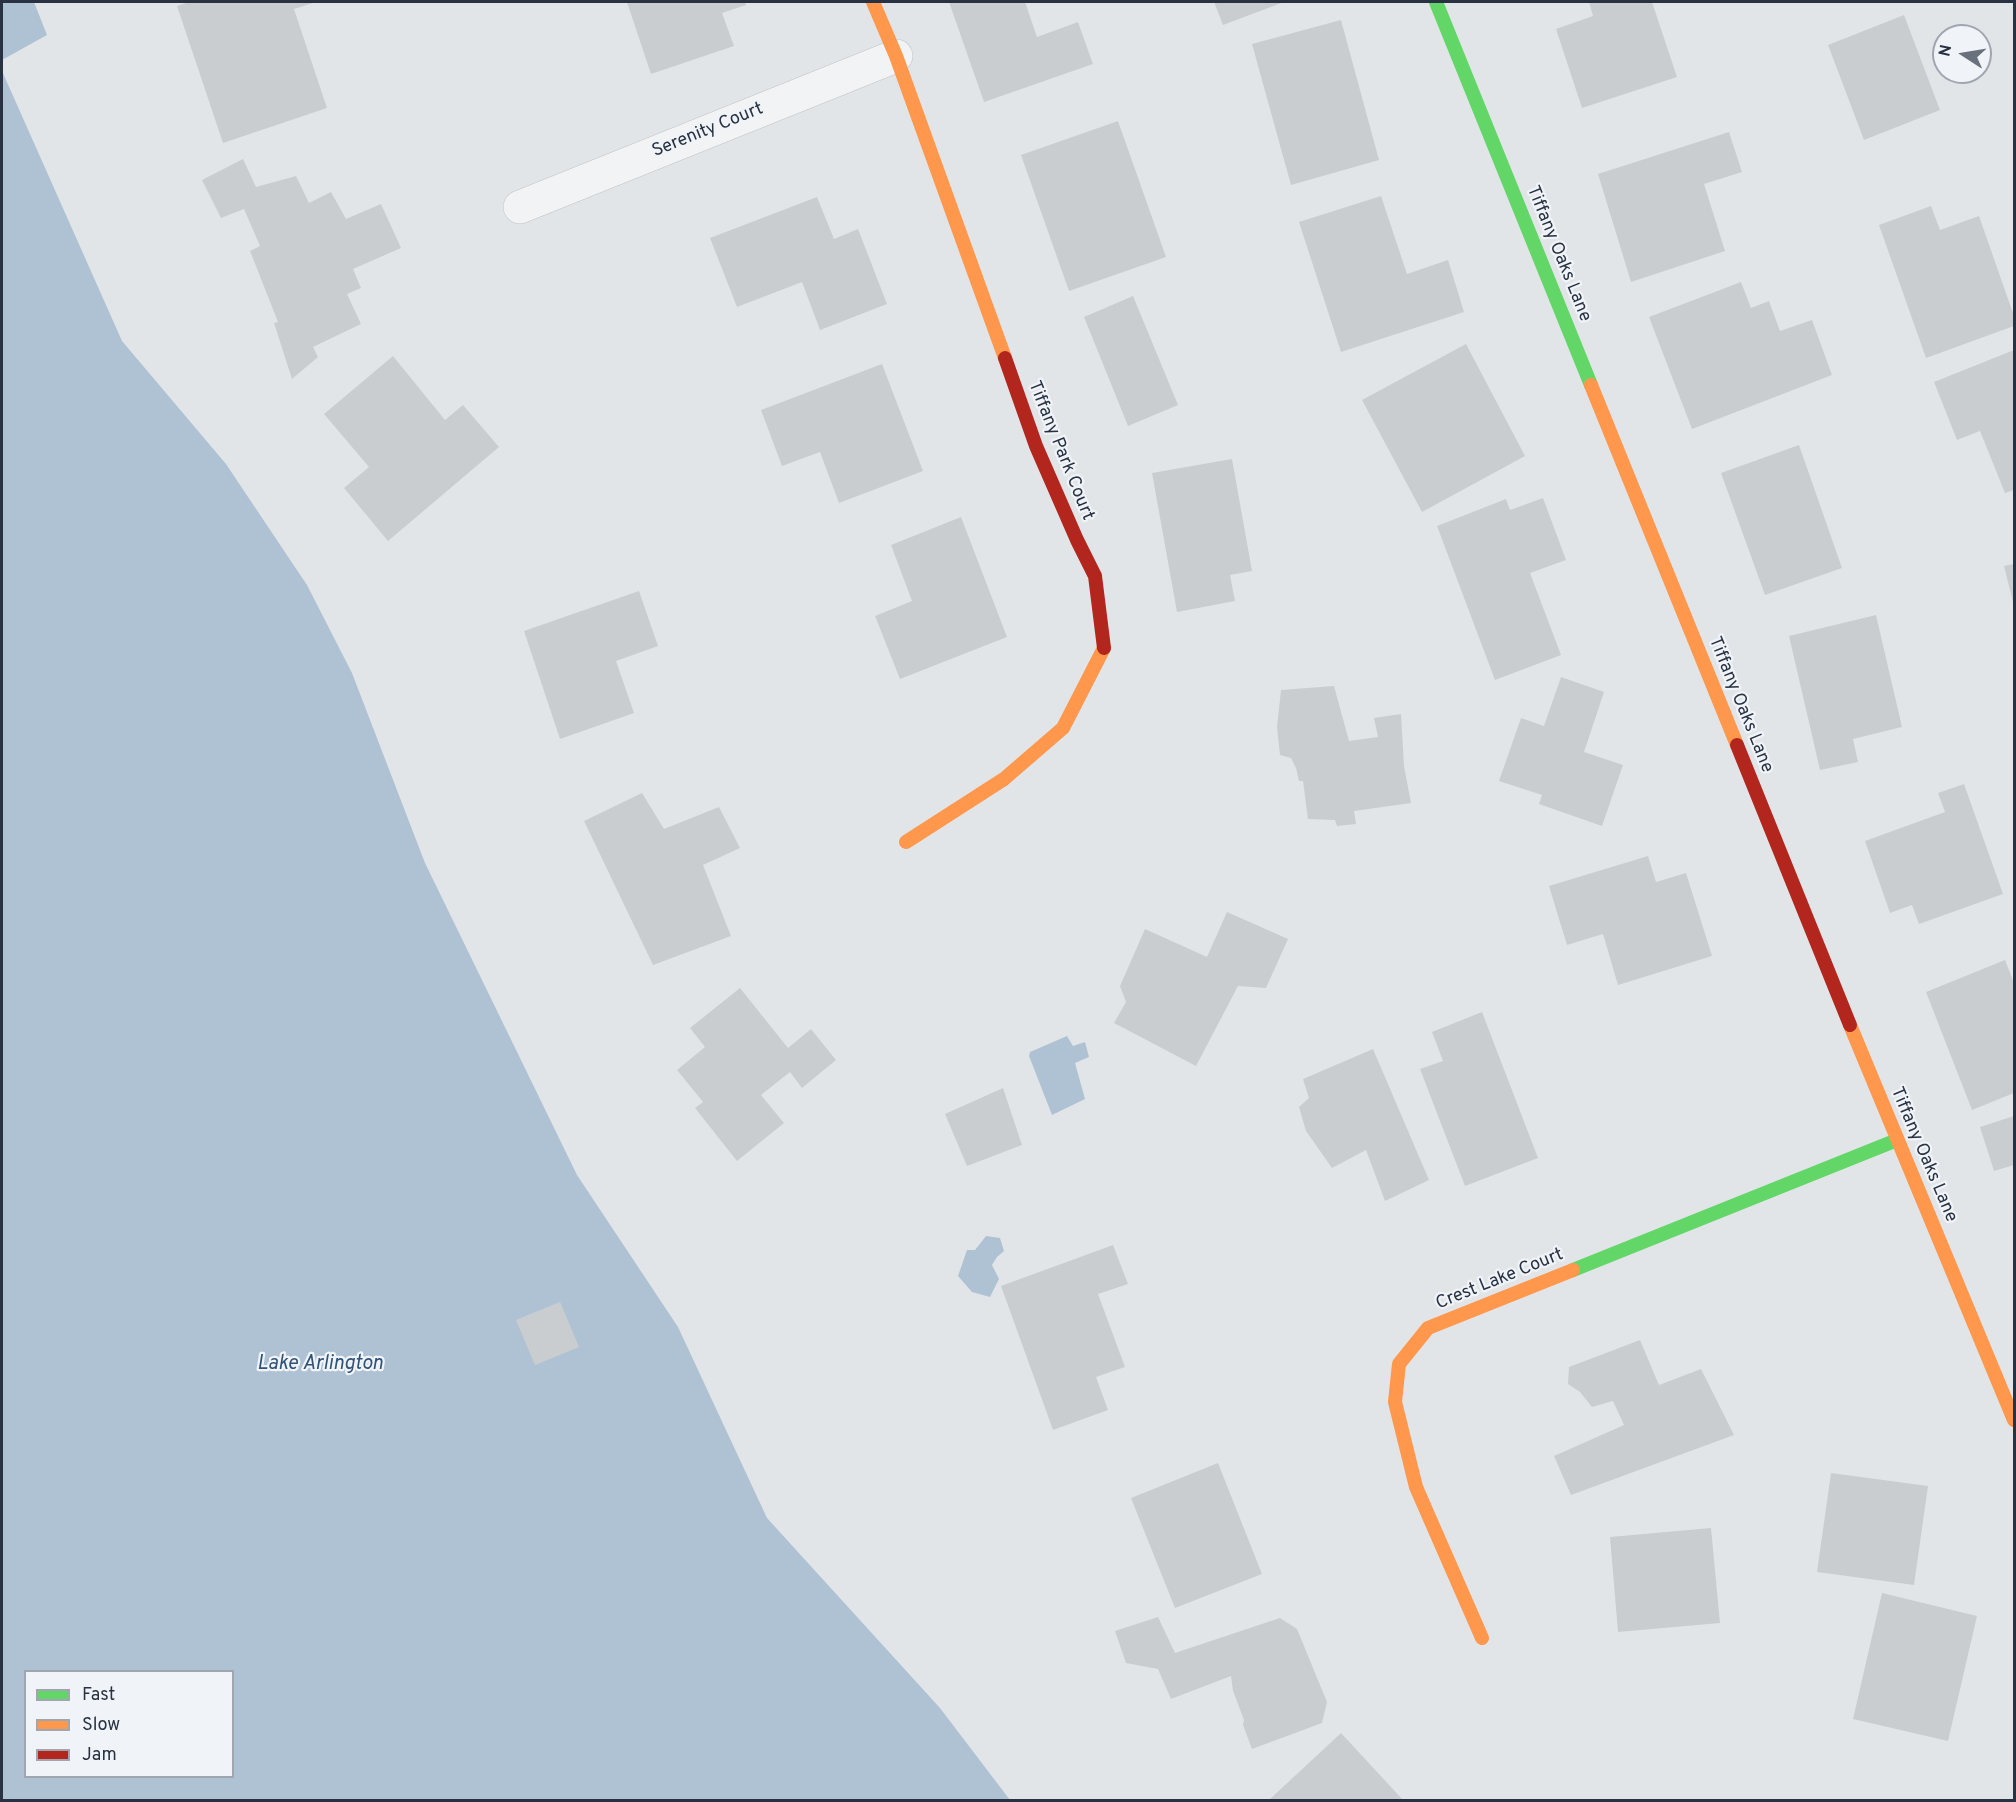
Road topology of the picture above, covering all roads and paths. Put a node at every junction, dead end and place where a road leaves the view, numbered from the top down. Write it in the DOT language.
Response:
graph roads {
  1 [pos="873,2"];
  2 [pos="1436,2"];
  3 [pos="896,56"];
  4 [pos="520,207"];
  5 [pos="906,842"];
  6 [pos="1897,1140"];
  7 [pos="2014,1420"];
  8 [pos="1482,1638"];
  1 -- 3 [label="street, Tiffany Park Court"];
  2 -- 6 [label="street, Tiffany Oaks Lane"];
  3 -- 4 [label="street, Serenity Court"];
  3 -- 5 [label="street, Tiffany Park Court"];
  6 -- 7 [label="street, Tiffany Oaks Lane"];
  6 -- 8 [label="street, Crest Lake Court"];
}
